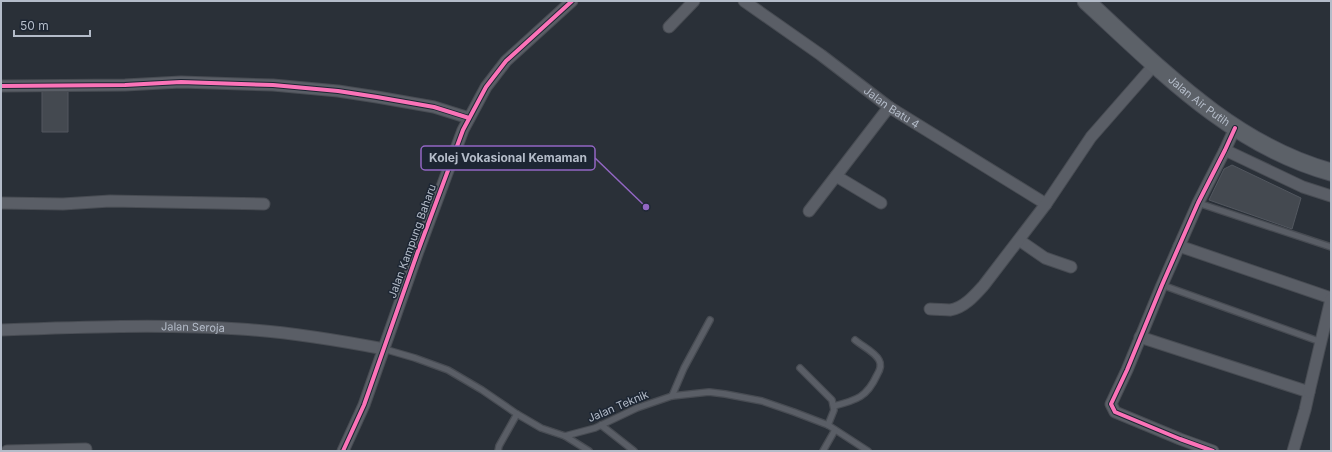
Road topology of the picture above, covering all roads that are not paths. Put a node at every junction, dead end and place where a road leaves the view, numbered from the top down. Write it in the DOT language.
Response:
graph roads {
  1 [pos="572,1"];
  2 [pos="694,1"];
  3 [pos="744,1"];
  4 [pos="1086,1"];
  5 [pos="669,27"];
  6 [pos="1155,64"];
  7 [pos="1,86"];
  8 [pos="889,107"];
  9 [pos="469,118"];
  10 [pos="1235,128"];
  11 [pos="1226,150"];
  12 [pos="1331,172"];
  13 [pos="836,176"];
  14 [pos="1331,196"];
  15 [pos="881,203"];
  16 [pos="1198,203"];
  17 [pos="1,204"];
  18 [pos="264,204"];
  19 [pos="1046,204"];
  20 [pos="809,211"];
  21 [pos="1019,240"];
  22 [pos="1179,246"];
  23 [pos="1331,247"];
  24 [pos="1070,267"];
  25 [pos="1162,285"];
  26 [pos="1331,298"];
  27 [pos="930,309"];
  28 [pos="710,320"];
  29 [pos="1,330"];
  30 [pos="1140,337"];
  31 [pos="855,340"];
  32 [pos="1321,342"];
  33 [pos="384,350"];
  34 [pos="800,368"];
  35 [pos="1309,392"];
  36 [pos="672,396"];
  37 [pos="834,406"];
  38 [pos="517,414"];
  39 [pos="601,425"];
  40 [pos="828,425"];
  41 [pos="835,430"];
  42 [pos="565,436"];
  43 [pos="86,449"];
  44 [pos="7,451"];
  45 [pos="343,451"];
  46 [pos="498,451"];
  47 [pos="589,451"];
  48 [pos="634,451"];
  49 [pos="823,451"];
  50 [pos="868,451"];
  51 [pos="1213,451"];
  52 [pos="1293,451"];
  1 -- 9 [label="street, Jalan Kampung Baharu"];
  2 -- 5 [label="street"];
  3 -- 8 [label="street, Jalan Batu 4"];
  4 -- 6 [label="main road, Jalan Air Putih"];
  6 -- 10 [label="main road, Jalan Air Putih"];
  6 -- 19 [label="street"];
  7 -- 9 [label="street"];
  8 -- 13 [label="street"];
  8 -- 19 [label="street, Jalan Batu 4"];
  9 -- 33 [label="street, Jalan Kampung Baharu"];
  10 -- 11 [label="street"];
  10 -- 12 [label="main road, Jalan Air Putih"];
  11 -- 14 [label="street"];
  11 -- 16 [label="street"];
  13 -- 15 [label="street"];
  13 -- 20 [label="street"];
  16 -- 22 [label="street"];
  16 -- 23 [label="lane"];
  17 -- 18 [label="street"];
  19 -- 21 [label="street"];
  21 -- 24 [label="street"];
  21 -- 27 [label="street"];
  22 -- 25 [label="street"];
  22 -- 26 [label="street"];
  25 -- 30 [label="street"];
  25 -- 32 [label="lane"];
  26 -- 32 [label="street"];
  28 -- 36 [label="lane"];
  29 -- 33 [label="street, Jalan Seroja"];
  30 -- 35 [label="street"];
  30 -- 51 [label="street"];
  31 -- 37 [label="lane"];
  32 -- 35 [label="street"];
  33 -- 38 [label="lane"];
  33 -- 45 [label="street, Jalan Kampung Baharu"];
  34 -- 37 [label="lane"];
  35 -- 52 [label="street"];
  36 -- 39 [label="lane, Jalan Teknik"];
  36 -- 40 [label="lane, Jalan Teknik"];
  37 -- 40 [label="lane"];
  38 -- 42 [label="lane"];
  38 -- 46 [label="lane"];
  39 -- 42 [label="lane, Jalan Teknik"];
  39 -- 48 [label="lane"];
  40 -- 41 [label="lane, Jalan Teknik"];
  41 -- 49 [label="lane"];
  41 -- 50 [label="lane, Jalan Teknik"];
  42 -- 47 [label="lane"];
  43 -- 44 [label="street"];
}
